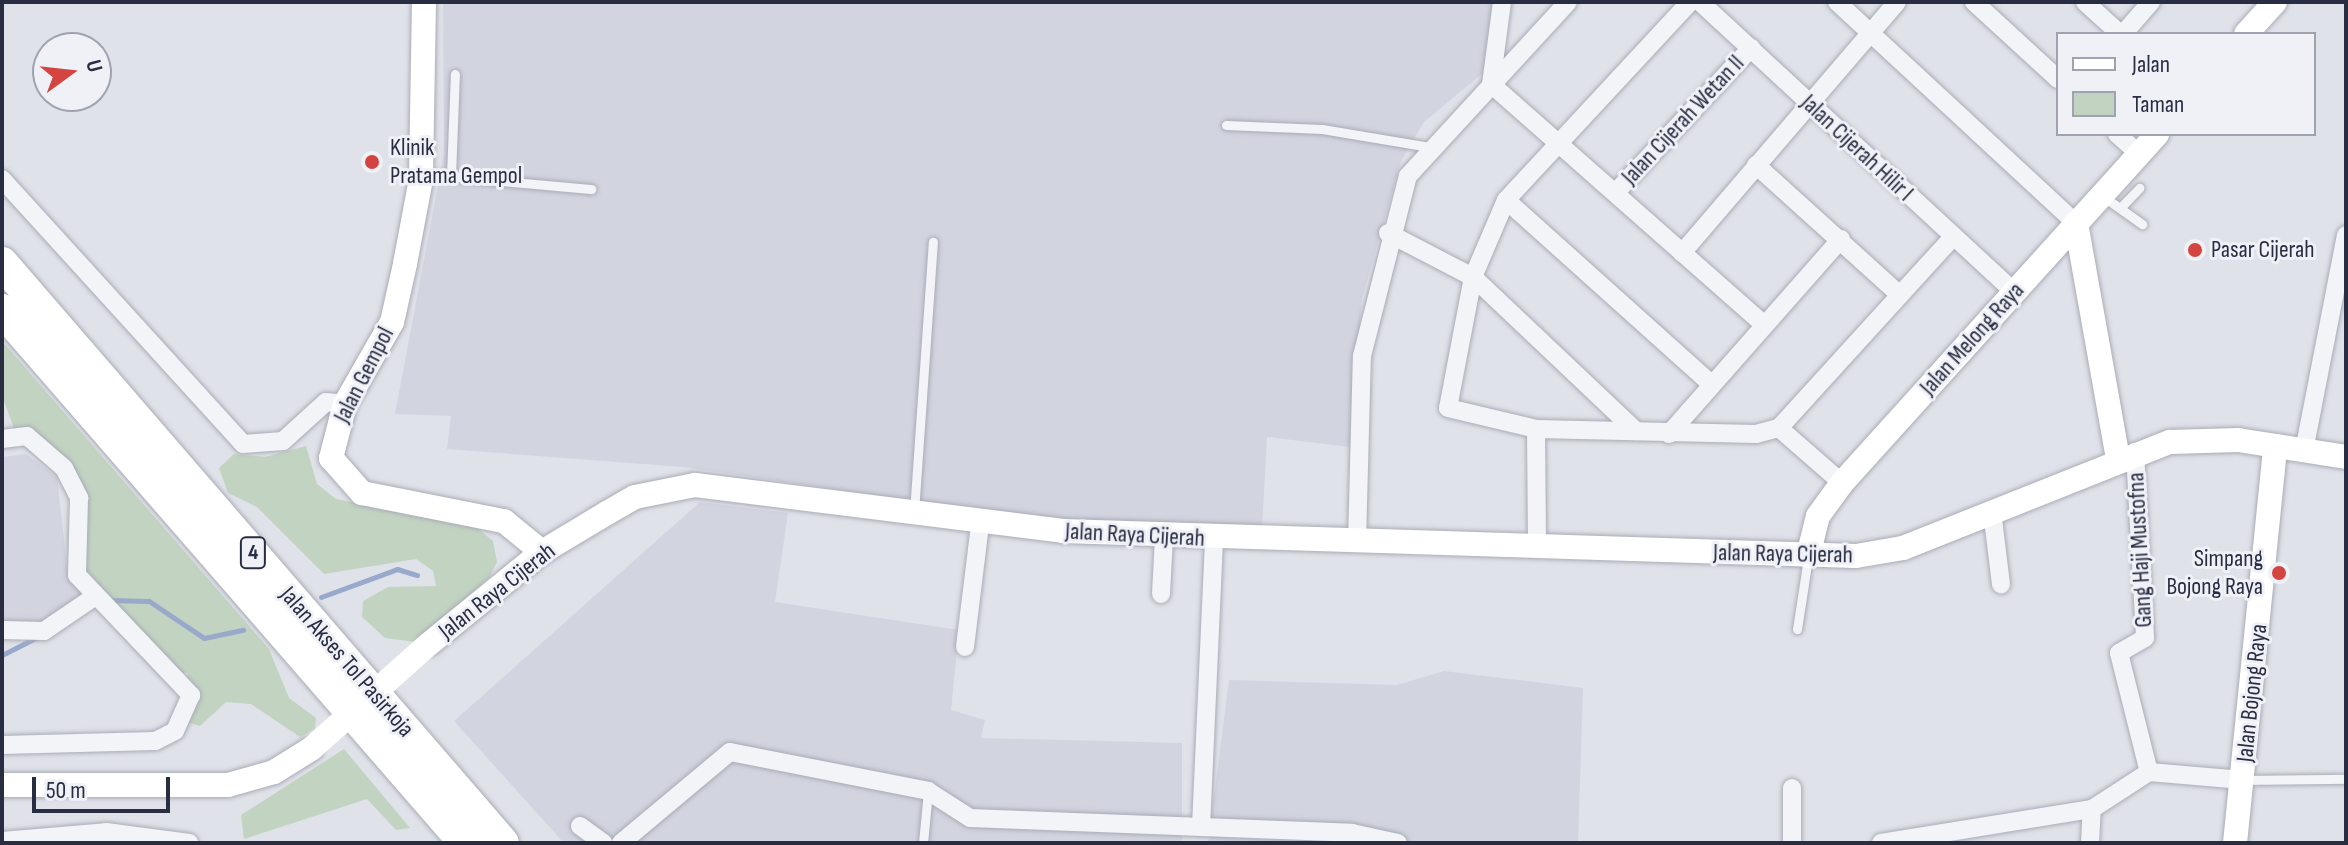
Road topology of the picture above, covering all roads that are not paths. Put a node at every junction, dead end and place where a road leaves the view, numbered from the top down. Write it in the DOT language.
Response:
graph roads {
  1 [pos="424,2"];
  2 [pos="1502,2"];
  3 [pos="1568,2"];
  4 [pos="1690,2"];
  5 [pos="1700,2"];
  6 [pos="1837,2"];
  7 [pos="1897,2"];
  8 [pos="1974,2"];
  9 [pos="2085,2"];
  10 [pos="2151,2"];
  11 [pos="2275,2"];
  12 [pos="1870,32"];
  13 [pos="2119,32"];
  14 [pos="2123,32"];
  15 [pos="2248,32"];
  16 [pos="1751,48"];
  17 [pos="455,74"];
  18 [pos="2056,77"];
  19 [pos="1491,84"];
  20 [pos="1808,106"];
  21 [pos="1226,125"];
  22 [pos="2119,136"];
  23 [pos="2155,136"];
  24 [pos="1557,144"];
  25 [pos="1429,147"];
  26 [pos="2139,154"];
  27 [pos="1756,165"];
  28 [pos="421,173"];
  29 [pos="451,176"];
  30 [pos="2,179"];
  31 [pos="2139,188"];
  32 [pos="591,189"];
  33 [pos="1615,193"];
  34 [pos="1506,200"];
  35 [pos="2111,202"];
  36 [pos="2076,223"];
  37 [pos="2142,224"];
  38 [pos="1388,233"];
  39 [pos="2346,235"];
  40 [pos="1953,237"];
  41 [pos="1841,239"];
  42 [pos="933,242"];
  43 [pos="1682,253"];
  44 [pos="2,263"];
  45 [pos="1473,277"];
  46 [pos="2014,292"];
  47 [pos="1900,295"];
  48 [pos="2,310"];
  49 [pos="1763,324"];
  50 [pos="1709,382"];
  51 [pos="345,404"];
  52 [pos="1779,428"];
  53 [pos="1536,429"];
  54 [pos="1636,431"];
  55 [pos="1669,434"];
  56 [pos="2,439"];
  57 [pos="2275,446"];
  58 [pos="2304,451"];
  59 [pos="2126,455"];
  60 [pos="2346,457"];
  61 [pos="1842,483"];
  62 [pos="1992,511"];
  63 [pos="913,515"];
  64 [pos="980,524"];
  65 [pos="1164,537"];
  66 [pos="1214,540"];
  67 [pos="1357,543"];
  68 [pos="1537,549"];
  69 [pos="542,552"];
  70 [pos="1808,556"];
  71 [pos="2001,584"];
  72 [pos="1161,594"];
  73 [pos="99,601"];
  74 [pos="1797,629"];
  75 [pos="2,630"];
  76 [pos="965,647"];
  77 [pos="2,745"];
  78 [pos="2149,772"];
  79 [pos="2346,779"];
  80 [pos="2243,780"];
  81 [pos="2,785"];
  82 [pos="1792,788"];
  83 [pos="928,791"];
  84 [pos="2092,809"];
  85 [pos="580,826"];
  86 [pos="1201,827"];
  87 [pos="2,841"];
  88 [pos="189,843"];
  89 [pos="465,843"];
  90 [pos="503,843"];
  91 [pos="603,843"];
  92 [pos="621,843"];
  93 [pos="923,843"];
  94 [pos="1398,843"];
  95 [pos="1792,843"];
  96 [pos="1881,843"];
  97 [pos="2090,843"];
  98 [pos="2235,843"];
  1 -- 28 [label="main road, Jalan Gempol"];
  2 -- 19 [label="street"];
  3 -- 19 [label="street"];
  4 -- 24 [label="street"];
  5 -- 16 [label="street, Jalan Cijerah Hilir I"];
  6 -- 12 [label="street"];
  7 -- 12 [label="street"];
  8 -- 18 [label="street"];
  9 -- 13 [label="street"];
  10 -- 14 [label="street"];
  11 -- 15 [label="main road"];
  12 -- 20 [label="street"];
  12 -- 36 [label="street"];
  16 -- 20 [label="street, Jalan Cijerah Hilir I"];
  16 -- 33 [label="street, Jalan Cijerah Wetan II"];
  17 -- 29 [label="lane"];
  19 -- 24 [label="street"];
  19 -- 25 [label="street"];
  20 -- 27 [label="street"];
  20 -- 40 [label="street, Jalan Cijerah Hilir I"];
  21 -- 25 [label="lane"];
  22 -- 26 [label="street"];
  23 -- 26 [label="main road, Jalan Melong Raya"];
  24 -- 33 [label="street"];
  24 -- 34 [label="street"];
  25 -- 38 [label="street"];
  26 -- 35 [label="main road, Jalan Melong Raya"];
  27 -- 41 [label="street"];
  27 -- 43 [label="street"];
  28 -- 29 [label="lane"];
  28 -- 51 [label="main road, Jalan Gempol"];
  29 -- 32 [label="lane"];
  30 -- 51 [label="street"];
  31 -- 35 [label="lane"];
  33 -- 43 [label="street"];
  34 -- 45 [label="street"];
  34 -- 50 [label="street"];
  35 -- 36 [label="main road, Jalan Melong Raya"];
  35 -- 37 [label="lane"];
  36 -- 46 [label="main road, Jalan Melong Raya"];
  36 -- 59 [label="main road"];
  38 -- 45 [label="street"];
  38 -- 67 [label="street"];
  39 -- 58 [label="street"];
  40 -- 46 [label="street, Jalan Cijerah Hilir I"];
  40 -- 47 [label="street"];
  41 -- 47 [label="street"];
  41 -- 49 [label="street"];
  42 -- 63 [label="lane"];
  43 -- 49 [label="street"];
  44 -- 90 [label="highway, Jalan Akses Tol Pasirkoja / 4"];
  45 -- 53 [label="street"];
  45 -- 54 [label="street"];
  46 -- 61 [label="main road, Jalan Melong Raya"];
  47 -- 52 [label="street"];
  48 -- 89 [label="highway, Jalan Akses Tol Pasirkoja / 4"];
  49 -- 50 [label="street"];
  50 -- 55 [label="street"];
  51 -- 69 [label="main road, Jalan Gempol"];
  52 -- 55 [label="street"];
  52 -- 61 [label="street"];
  53 -- 54 [label="street"];
  53 -- 68 [label="street"];
  54 -- 55 [label="street"];
  56 -- 73 [label="street"];
  57 -- 58 [label="main road, Jalan Raya Cijerah"];
  57 -- 59 [label="main road, Jalan Raya Cijerah"];
  57 -- 80 [label="main road, Jalan Bojong Raya"];
  58 -- 60 [label="main road, Jalan Raya Cijerah"];
  59 -- 62 [label="main road, Jalan Raya Cijerah"];
  59 -- 78 [label="street, Gang Haji Mustofna"];
  61 -- 70 [label="main road, Jalan Melong Raya"];
  62 -- 70 [label="main road, Jalan Raya Cijerah"];
  62 -- 71 [label="street"];
  63 -- 64 [label="main road, Jalan Raya Cijerah"];
  63 -- 69 [label="main road, Jalan Raya Cijerah"];
  64 -- 65 [label="main road, Jalan Raya Cijerah"];
  64 -- 76 [label="street"];
  65 -- 66 [label="main road, Jalan Raya Cijerah"];
  65 -- 72 [label="street"];
  66 -- 67 [label="main road, Jalan Raya Cijerah"];
  66 -- 86 [label="street"];
  67 -- 68 [label="main road, Jalan Raya Cijerah"];
  68 -- 70 [label="main road, Jalan Raya Cijerah"];
  69 -- 81 [label="main road, Jalan Raya Cijerah, bridge"];
  70 -- 74 [label="lane"];
  73 -- 75 [label="street"];
  73 -- 77 [label="street"];
  78 -- 80 [label="street"];
  78 -- 84 [label="street"];
  79 -- 80 [label="lane"];
  80 -- 98 [label="main road, Jalan Bojong Raya"];
  82 -- 95 [label="street"];
  83 -- 86 [label="street"];
  83 -- 92 [label="street"];
  83 -- 93 [label="lane"];
  84 -- 96 [label="street"];
  84 -- 97 [label="street"];
  85 -- 91 [label="street"];
  86 -- 94 [label="street"];
  87 -- 88 [label="street"];
}
